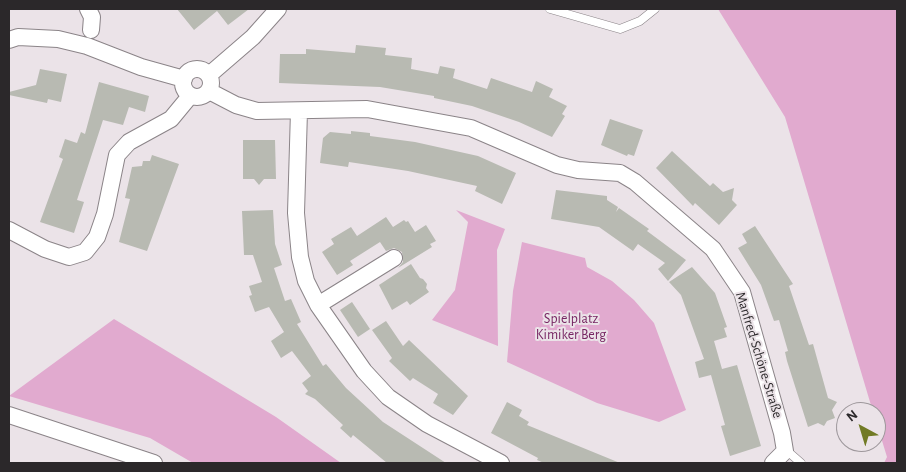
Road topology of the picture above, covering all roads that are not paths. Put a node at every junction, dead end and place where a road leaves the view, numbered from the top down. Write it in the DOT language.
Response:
graph roads {
  1 [pos="88,9"];
  2 [pos="278,9"];
  3 [pos="550,9"];
  4 [pos="655,9"];
  5 [pos="91,30"];
  6 [pos="9,40"];
  7 [pos="184,79"];
  8 [pos="209,83"];
  9 [pos="190,96"];
  10 [pos="299,111"];
  11 [pos="9,230"];
  12 [pos="394,258"];
  13 [pos="318,305"];
  14 [pos="9,415"];
  15 [pos="785,451"];
  16 [pos="154,463"];
  17 [pos="501,463"];
  18 [pos="773,463"];
  19 [pos="801,463"];
  1 -- 5 [label="street"];
  2 -- 8 [label="street"];
  3 -- 4 [label="lane"];
  6 -- 7 [label="street"];
  7 -- 8 [label="street"];
  7 -- 9 [label="street"];
  8 -- 9 [label="street"];
  8 -- 10 [label="street, Manfred-Schöne-Straße"];
  9 -- 11 [label="street"];
  10 -- 13 [label="street"];
  10 -- 15 [label="street, Manfred-Schöne-Straße"];
  12 -- 13 [label="street"];
  13 -- 17 [label="street"];
  14 -- 16 [label="street"];
  15 -- 18 [label="street"];
  15 -- 19 [label="lane"];
}
